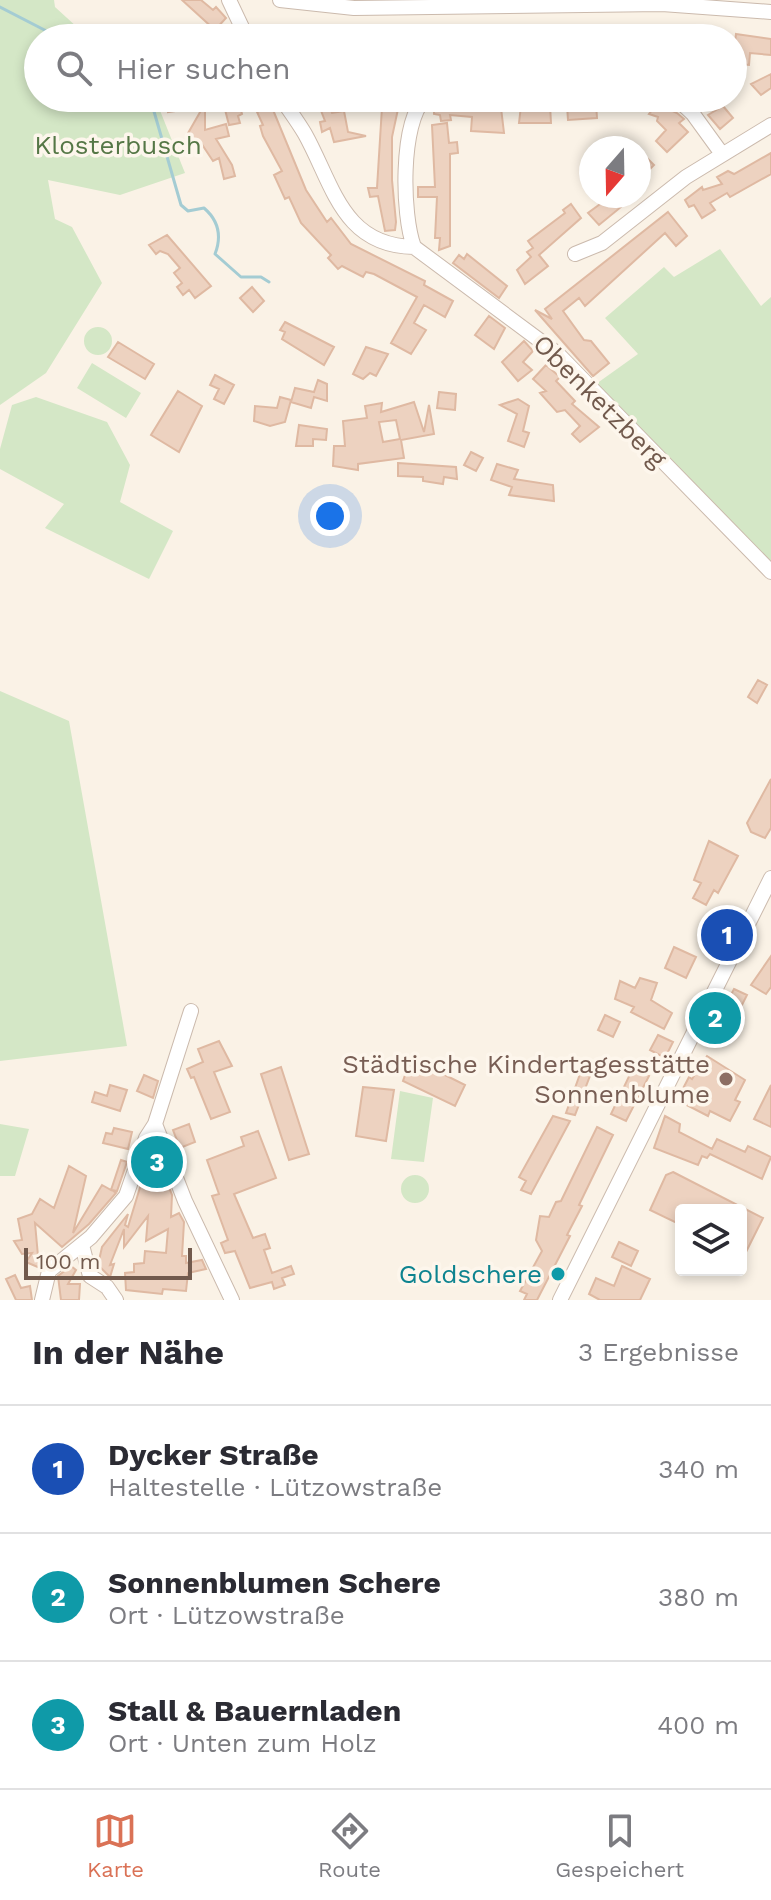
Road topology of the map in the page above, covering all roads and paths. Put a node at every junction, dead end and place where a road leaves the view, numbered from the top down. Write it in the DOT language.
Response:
graph roads {
  1 [pos="229,0"];
  2 [pos="280,0"];
  3 [pos="771,12"];
  4 [pos="240,24"];
  5 [pos="290,112"];
  6 [pos="414,112"];
  7 [pos="691,112"];
  8 [pos="771,125"];
  9 [pos="722,154"];
  10 [pos="414,247"];
  11 [pos="575,254"];
  12 [pos="771,572"];
  13 [pos="771,878"];
  14 [pos="191,1011"];
  15 [pos="155,1124"];
  16 [pos="82,1245"];
  17 [pos="42,1300"];
  18 [pos="116,1300"];
  19 [pos="232,1300"];
  20 [pos="560,1300"];
  1 -- 4 [label="street"];
  2 -- 3 [label="street"];
  5 -- 10 [label="street"];
  6 -- 10 [label="street"];
  7 -- 9 [label="street"];
  8 -- 9 [label="street"];
  9 -- 11 [label="street"];
  10 -- 12 [label="street, Obenketzberg"];
  13 -- 20 [label="street"];
  14 -- 15 [label="street"];
  15 -- 16 [label="street"];
  15 -- 19 [label="street"];
  16 -- 17 [label="street"];
  16 -- 18 [label="street"];
}
